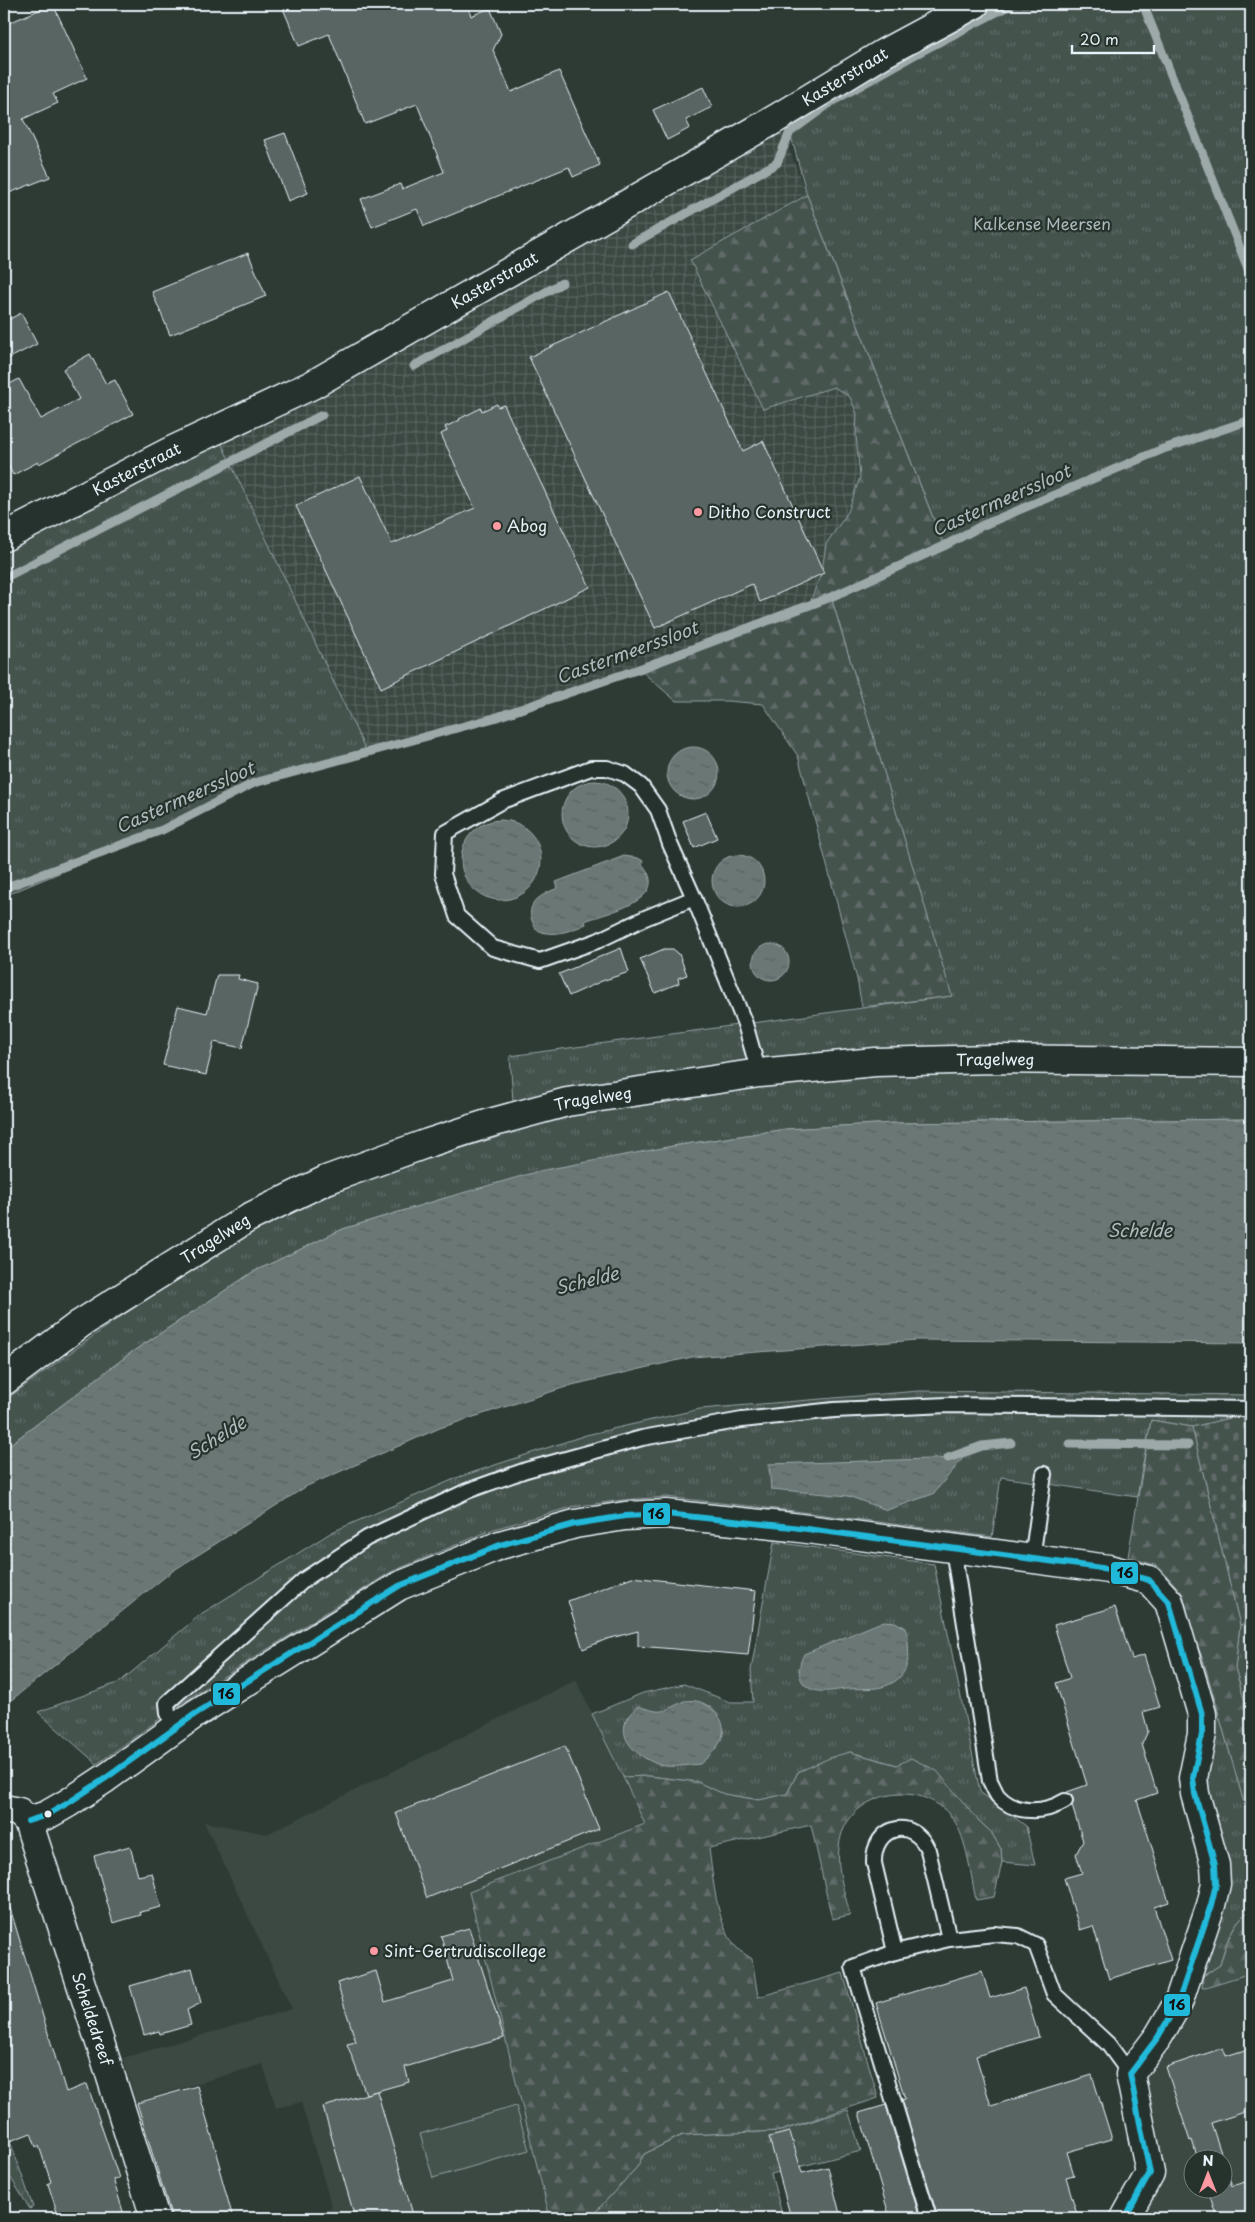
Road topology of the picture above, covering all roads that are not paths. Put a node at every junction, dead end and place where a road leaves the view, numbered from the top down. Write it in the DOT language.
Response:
graph roads {
  1 [pos="975,4"];
  2 [pos="4,537"];
  3 [pos="694,898"];
  4 [pos="1251,1062"];
  5 [pos="759,1073"];
  6 [pos="4,1381"];
  7 [pos="1251,1409"];
  8 [pos="1044,1474"];
  9 [pos="953,1549"];
  10 [pos="1032,1559"];
  11 [pos="174,1728"];
  12 [pos="1064,1801"];
  13 [pos="4,1809"];
  14 [pos="28,1821"];
  15 [pos="949,1939"];
  16 [pos="895,1952"];
  17 [pos="1130,2074"];
  18 [pos="154,2218"];
  19 [pos="929,2218"];
  20 [pos="1125,2218"];
  1 -- 2 [label="street, Kasterstraat"];
  3 -- 3 [label="lane"];
  3 -- 5 [label="lane"];
  4 -- 5 [label="street, Tragelweg"];
  5 -- 6 [label="street, Tragelweg"];
  7 -- 11 [label="lane"];
  8 -- 10 [label="lane"];
  9 -- 10 [label="street"];
  9 -- 11 [label="street"];
  9 -- 12 [label="lane"];
  10 -- 17 [label="street"];
  11 -- 14 [label="street"];
  13 -- 14 [label="street"];
  14 -- 18 [label="street, Scheldedreef"];
  15 -- 16 [label="lane"];
  15 -- 16 [label="lane"];
  15 -- 17 [label="lane"];
  16 -- 19 [label="lane"];
  17 -- 20 [label="street"];
}
